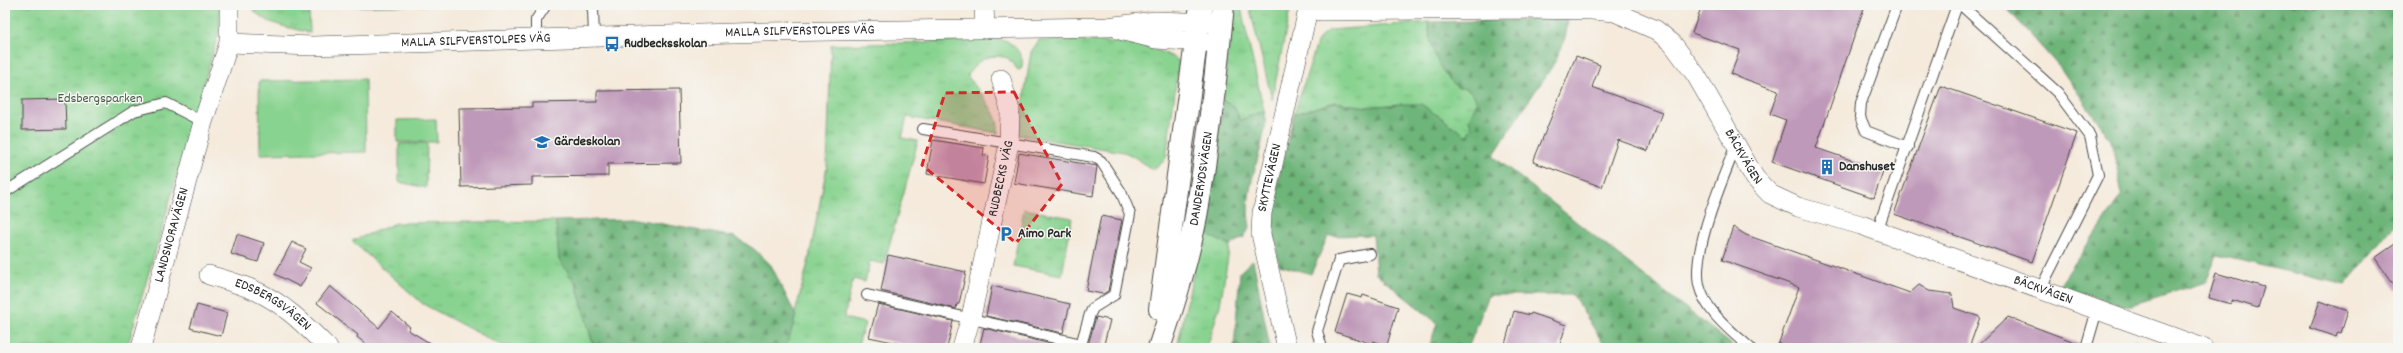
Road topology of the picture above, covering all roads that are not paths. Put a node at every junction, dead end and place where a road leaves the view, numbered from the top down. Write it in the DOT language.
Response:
graph roads {
  1 [pos="229,5"];
  2 [pos="546,5"];
  3 [pos="590,5"];
  4 [pos="984,5"];
  5 [pos="1897,5"];
  6 [pos="1957,5"];
  7 [pos="1961,5"];
  8 [pos="1309,7"];
  9 [pos="1198,23"];
  10 [pos="1221,24"];
  11 [pos="985,29"];
  12 [pos="594,36"];
  13 [pos="536,38"];
  14 [pos="229,44"];
  15 [pos="1001,79"];
  16 [pos="202,122"];
  17 [pos="923,129"];
  18 [pos="1009,144"];
  19 [pos="1736,144"];
  20 [pos="1908,147"];
  21 [pos="5,192"];
  22 [pos="1878,231"];
  23 [pos="1370,254"];
  24 [pos="209,275"];
  25 [pos="2040,290"];
  26 [pos="867,294"];
  27 [pos="2097,310"];
  28 [pos="971,317"];
  29 [pos="1081,346"];
  30 [pos="141,348"];
  31 [pos="328,348"];
  32 [pos="962,348"];
  33 [pos="1155,348"];
  34 [pos="1158,348"];
  35 [pos="1287,348"];
  36 [pos="1322,348"];
  37 [pos="1750,348"];
  38 [pos="2086,348"];
  39 [pos="2203,348"];
  1 -- 14 [label="street, LANDSNORAVÄGEN"];
  2 -- 13 [label="lane"];
  3 -- 12 [label="lane"];
  4 -- 11 [label="street"];
  5 -- 20 [label="lane"];
  6 -- 20 [label="lane"];
  7 -- 25 [label="lane"];
  8 -- 19 [label="street, BÄCKVÄGEN"];
  8 -- 35 [label="street, SKYTTEVÄGEN"];
  9 -- 10 [label="street, MALLA SILFVERSTOLPES VÄG"];
  9 -- 11 [label="street, MALLA SILFVERSTOLPES VÄG"];
  9 -- 33 [label="main road, DANDERYDSVÄGEN"];
  10 -- 34 [label="main road, DANDERYDSVÄGEN"];
  11 -- 12 [label="street, MALLA SILFVERSTOLPES VÄG"];
  12 -- 13 [label="street, MALLA SILFVERSTOLPES VÄG"];
  13 -- 14 [label="street, MALLA SILFVERSTOLPES VÄG"];
  14 -- 16 [label="street, LANDSNORAVÄGEN"];
  15 -- 18 [label="street, RUDBECKS VÄG"];
  16 -- 21 [label="lane"];
  16 -- 30 [label="street, LANDSNORAVÄGEN"];
  17 -- 18 [label="lane"];
  18 -- 28 [label="street, RUDBECKS VÄG"];
  18 -- 29 [label="lane"];
  19 -- 22 [label="street, BÄCKVÄGEN"];
  19 -- 37 [label="lane"];
  20 -- 22 [label="lane"];
  22 -- 25 [label="street, BÄCKVÄGEN"];
  23 -- 36 [label="lane"];
  24 -- 31 [label="street, EDSBERGSVÄGEN"];
  25 -- 27 [label="street, BÄCKVÄGEN"];
  26 -- 28 [label="lane"];
  27 -- 38 [label="lane"];
  27 -- 39 [label="street, BÄCKVÄGEN"];
  28 -- 29 [label="lane"];
  28 -- 32 [label="street, RUDBECKS VÄG"];
}
